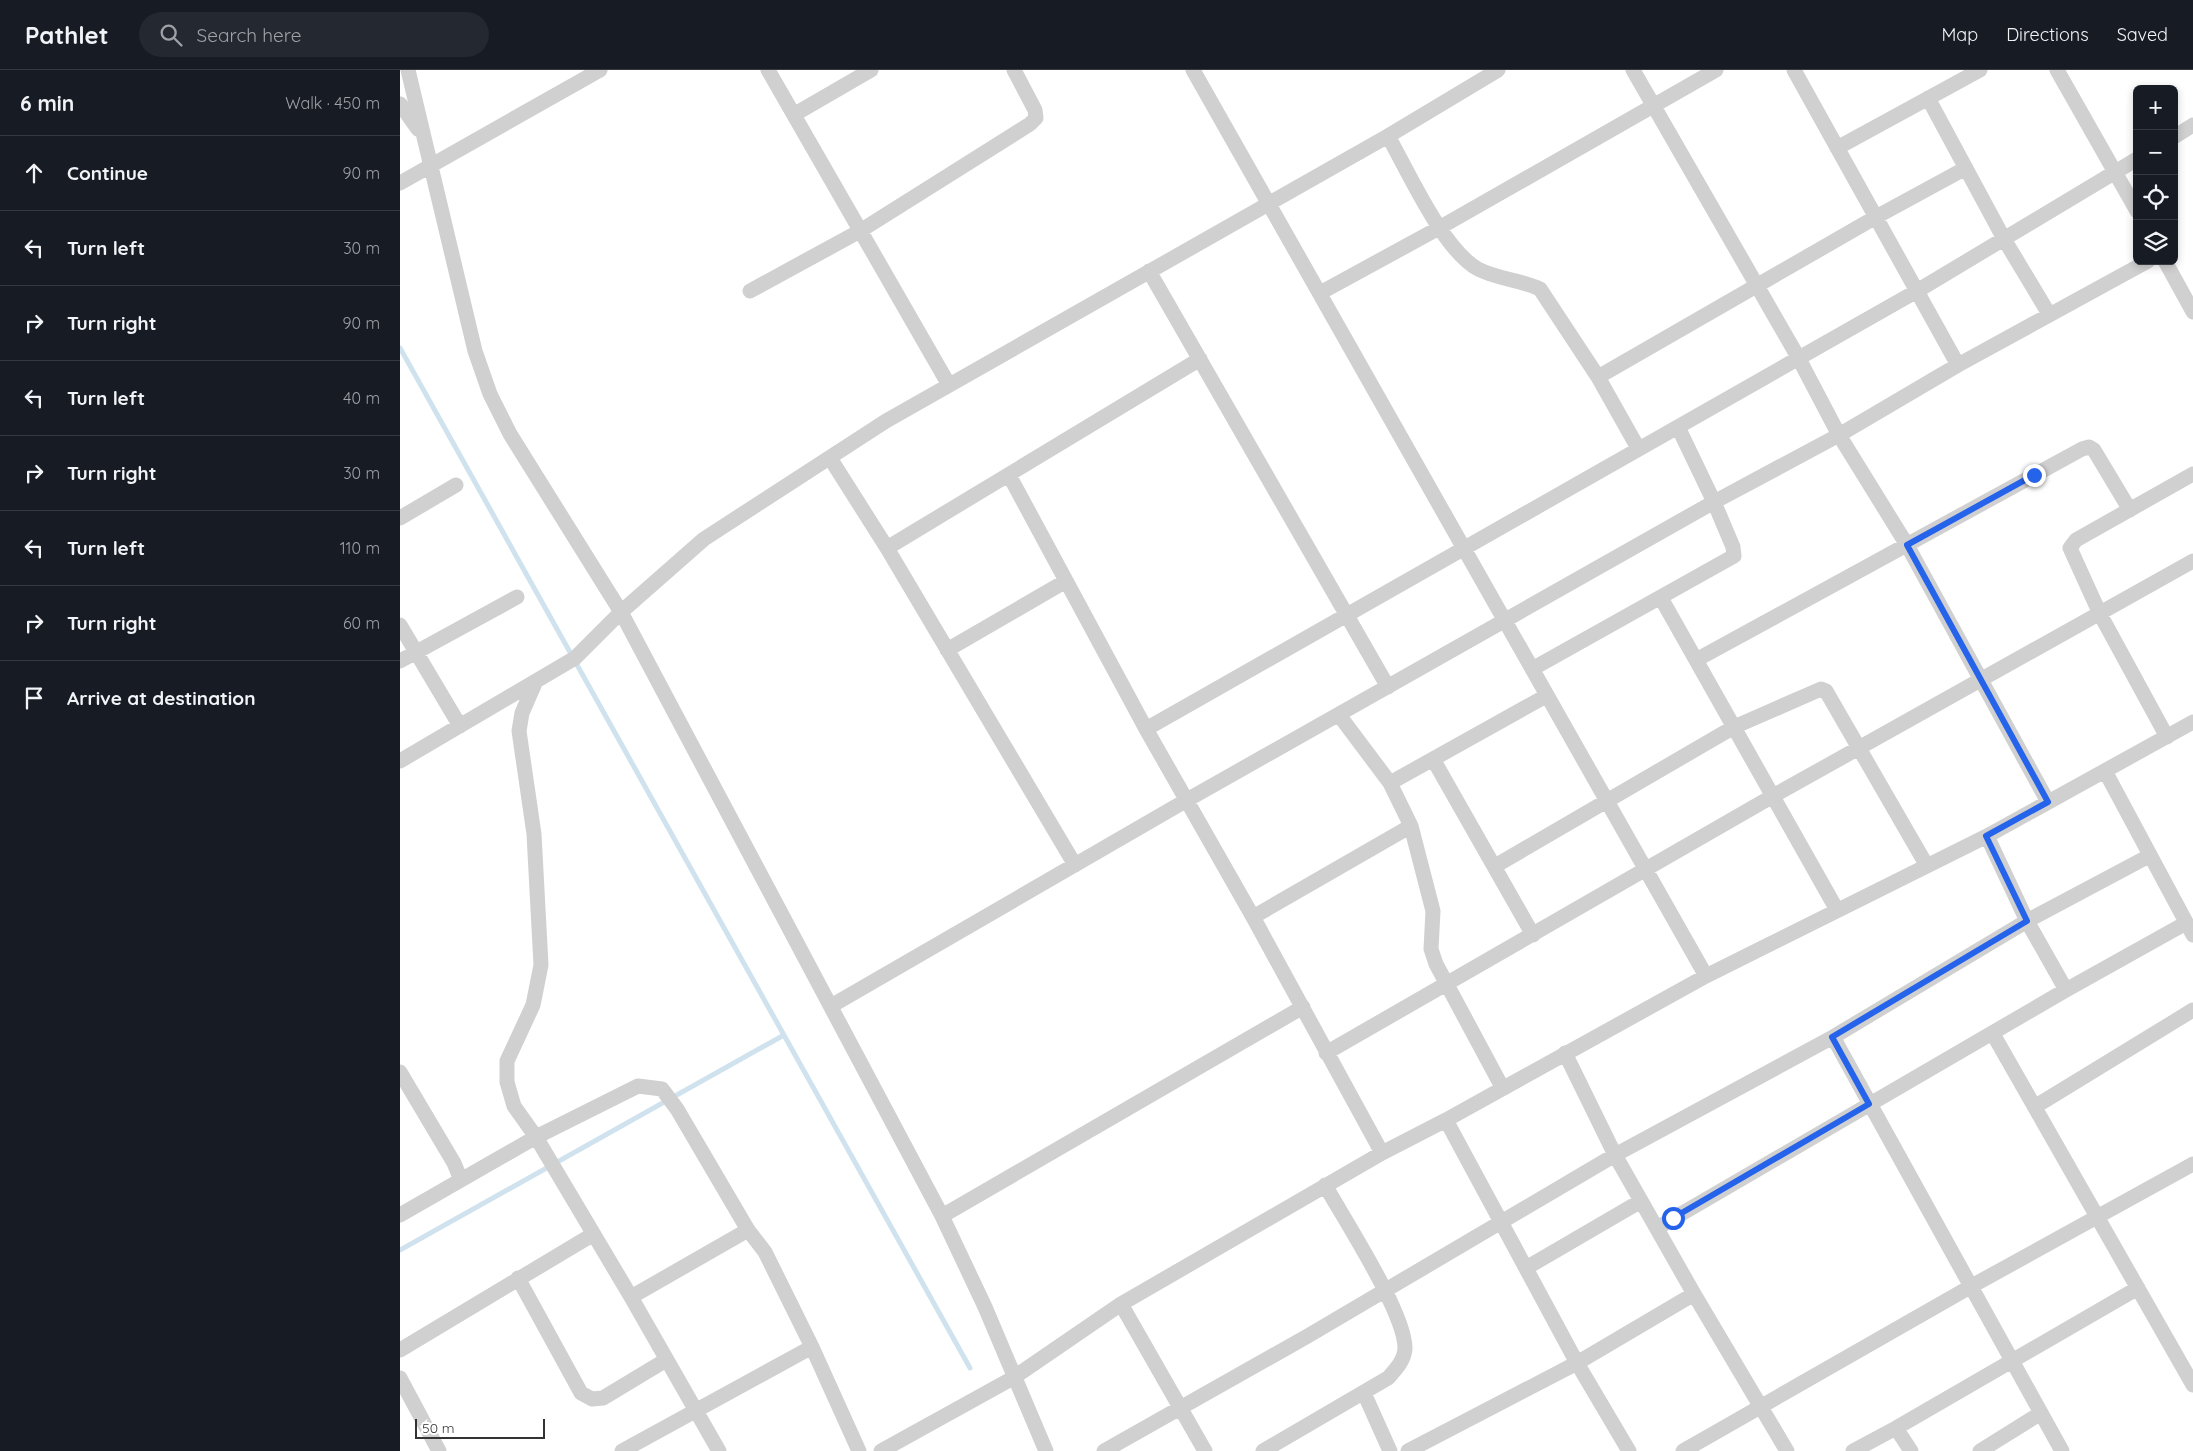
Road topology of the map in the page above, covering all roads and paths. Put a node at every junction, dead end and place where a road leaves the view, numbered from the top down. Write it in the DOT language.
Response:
graph roads {
  1 [pos="408,70"];
  2 [pos="600,70"];
  3 [pos="768,70"];
  4 [pos="872,70"];
  5 [pos="1014,70"];
  6 [pos="1193,70"];
  7 [pos="1498,70"];
  8 [pos="1633,70"];
  9 [pos="1716,70"];
  10 [pos="1794,70"];
  11 [pos="1980,70"];
  12 [pos="2057,70"];
  13 [pos="1475,76"];
  14 [pos="1928,98"];
  15 [pos="400,104"];
  16 [pos="1654,106"];
  17 [pos="795,114"];
  18 [pos="2193,125"];
  19 [pos="2178,134"];
  20 [pos="1388,136"];
  21 [pos="422,137"];
  22 [pos="1838,148"];
  23 [pos="2133,161"];
  24 [pos="431,164"];
  25 [pos="1966,168"];
  26 [pos="2115,172"];
  27 [pos="400,184"];
  28 [pos="1268,203"];
  29 [pos="2133,204"];
  30 [pos="1876,217"];
  31 [pos="1439,228"];
  32 [pos="860,231"];
  33 [pos="2004,239"];
  34 [pos="2141,265"];
  35 [pos="2167,265"];
  36 [pos="1149,271"];
  37 [pos="1757,286"];
  38 [pos="750,291"];
  39 [pos="1917,291"];
  40 [pos="1320,293"];
  41 [pos="2193,312"];
  42 [pos="2049,314"];
  43 [pos="1798,357"];
  44 [pos="1200,359"];
  45 [pos="1958,365"];
  46 [pos="1598,377"];
  47 [pos="950,385"];
  48 [pos="1678,427"];
  49 [pos="1839,435"];
  50 [pos="1638,448"];
  51 [pos="830,458"];
  52 [pos="1009,474"];
  53 [pos="2193,474"];
  54 [pos="456,485"];
  55 [pos="1714,502"];
  56 [pos="2130,510"];
  57 [pos="400,518"];
  58 [pos="1907,545"];
  59 [pos="887,548"];
  60 [pos="1464,548"];
  61 [pos="2193,561"];
  62 [pos="1066,581"];
  63 [pos="517,597"];
  64 [pos="1661,598"];
  65 [pos="621,612"];
  66 [pos="1346,614"];
  67 [pos="2100,614"];
  68 [pos="1505,620"];
  69 [pos="400,626"];
  70 [pos="947,650"];
  71 [pos="416,652"];
  72 [pos="1696,660"];
  73 [pos="400,662"];
  74 [pos="1532,668"];
  75 [pos="1982,680"];
  76 [pos="536,681"];
  77 [pos="1388,687"];
  78 [pos="1546,696"];
  79 [pos="1339,715"];
  80 [pos="2193,722"];
  81 [pos="460,726"];
  82 [pos="1734,727"];
  83 [pos="1146,729"];
  84 [pos="2167,737"];
  85 [pos="1860,748"];
  86 [pos="1433,759"];
  87 [pos="400,761"];
  88 [pos="2105,771"];
  89 [pos="1390,783"];
  90 [pos="1773,796"];
  91 [pos="1187,800"];
  92 [pos="2048,802"];
  93 [pos="1608,803"];
  94 [pos="1411,826"];
  95 [pos="1986,836"];
  96 [pos="2149,856"];
  97 [pos="1075,865"];
  98 [pos="1495,866"];
  99 [pos="1927,866"];
  100 [pos="1646,869"];
  101 [pos="1838,910"];
  102 [pos="1253,917"];
  103 [pos="2027,921"];
  104 [pos="2190,929"];
  105 [pos="1533,935"];
  106 [pos="1706,976"];
  107 [pos="1446,984"];
  108 [pos="2066,990"];
  109 [pos="831,1006"];
  110 [pos="1302,1007"];
  111 [pos="2193,1010"];
  112 [pos="1993,1034"];
  113 [pos="1832,1037"];
  114 [pos="1326,1053"];
  115 [pos="1564,1053"];
  116 [pos="400,1072"];
  117 [pos="1502,1087"];
  118 [pos="1869,1104"];
  119 [pos="2036,1106"];
  120 [pos="1446,1120"];
  121 [pos="536,1137"];
  122 [pos="1382,1153"];
  123 [pos="1615,1155"];
  124 [pos="2193,1164"];
  125 [pos="461,1180"];
  126 [pos="1325,1185"];
  127 [pos="1641,1201"];
  128 [pos="400,1215"];
  129 [pos="942,1216"];
  130 [pos="2098,1218"];
  131 [pos="1500,1221"];
  132 [pos="1657,1228"];
  133 [pos="748,1230"];
  134 [pos="592,1235"];
  135 [pos="1526,1268"];
  136 [pos="518,1278"];
  137 [pos="1970,1287"];
  138 [pos="2138,1288"];
  139 [pos="1385,1290"];
  140 [pos="1694,1294"];
  141 [pos="631,1297"];
  142 [pos="1121,1304"];
  143 [pos="812,1347"];
  144 [pos="400,1350"];
  145 [pos="666,1360"];
  146 [pos="2012,1361"];
  147 [pos="1578,1363"];
  148 [pos="400,1378"];
  149 [pos="1013,1378"];
  150 [pos="2193,1385"];
  151 [pos="1364,1393"];
  152 [pos="1761,1406"];
  153 [pos="1181,1408"];
  154 [pos="695,1410"];
  155 [pos="2040,1413"];
  156 [pos="1896,1428"];
  157 [pos="439,1451"];
  158 [pos="622,1451"];
  159 [pos="719,1451"];
  160 [pos="859,1451"];
  161 [pos="881,1451"];
  162 [pos="1046,1451"];
  163 [pos="1104,1451"];
  164 [pos="1205,1451"];
  165 [pos="1263,1451"];
  166 [pos="1390,1451"];
  167 [pos="1408,1451"];
  168 [pos="1629,1451"];
  169 [pos="1683,1451"];
  170 [pos="1787,1451"];
  171 [pos="1853,1451"];
  172 [pos="1911,1451"];
  173 [pos="1980,1451"];
  174 [pos="2062,1451"];
  1 -- 21 [label="street"];
  2 -- 24 [label="street"];
  3 -- 17 [label="street"];
  4 -- 17 [label="street"];
  5 -- 32 [label="street"];
  6 -- 28 [label="street"];
  7 -- 13 [label="street"];
  8 -- 16 [label="street"];
  9 -- 16 [label="street"];
  10 -- 22 [label="street"];
  11 -- 14 [label="street"];
  12 -- 26 [label="street"];
  13 -- 20 [label="street"];
  14 -- 22 [label="street"];
  14 -- 25 [label="street"];
  15 -- 21 [label="street"];
  16 -- 31 [label="street"];
  16 -- 37 [label="street"];
  17 -- 32 [label="street"];
  18 -- 19 [label="street"];
  20 -- 28 [label="street"];
  20 -- 31 [label="street"];
  21 -- 24 [label="street"];
  22 -- 30 [label="street"];
  23 -- 26 [label="street"];
  24 -- 27 [label="street"];
  24 -- 65 [label="street"];
  25 -- 30 [label="street"];
  25 -- 33 [label="street"];
  26 -- 29 [label="street"];
  26 -- 33 [label="street"];
  28 -- 36 [label="street"];
  28 -- 40 [label="street"];
  30 -- 37 [label="street"];
  30 -- 39 [label="street"];
  31 -- 40 [label="street"];
  31 -- 46 [label="street"];
  32 -- 38 [label="street"];
  32 -- 47 [label="street"];
  33 -- 39 [label="street"];
  33 -- 42 [label="street"];
  34 -- 42 [label="street"];
  35 -- 41 [label="street"];
  36 -- 44 [label="street"];
  36 -- 47 [label="street"];
  37 -- 43 [label="street"];
  37 -- 46 [label="street"];
  39 -- 43 [label="street"];
  39 -- 45 [label="street"];
  40 -- 60 [label="street"];
  42 -- 45 [label="street"];
  43 -- 48 [label="street"];
  43 -- 49 [label="street"];
  44 -- 52 [label="street"];
  44 -- 66 [label="street"];
  45 -- 49 [label="street"];
  46 -- 50 [label="street"];
  47 -- 51 [label="street"];
  48 -- 50 [label="street"];
  48 -- 55 [label="street"];
  49 -- 55 [label="street"];
  49 -- 58 [label="street"];
  50 -- 60 [label="street"];
  51 -- 59 [label="street"];
  51 -- 65 [label="street"];
  52 -- 59 [label="street"];
  52 -- 62 [label="street"];
  53 -- 56 [label="street"];
  54 -- 57 [label="street"];
  55 -- 64 [label="street"];
  55 -- 68 [label="street"];
  56 -- 58 [label="street"];
  56 -- 67 [label="street"];
  58 -- 72 [label="street"];
  58 -- 75 [label="street"];
  59 -- 70 [label="street"];
  60 -- 66 [label="street"];
  60 -- 68 [label="street"];
  61 -- 67 [label="street"];
  62 -- 70 [label="street"];
  62 -- 83 [label="street"];
  63 -- 71 [label="street"];
  64 -- 72 [label="street"];
  64 -- 74 [label="street"];
  65 -- 76 [label="street"];
  65 -- 109 [label="street"];
  66 -- 77 [label="street"];
  66 -- 83 [label="street"];
  67 -- 75 [label="street"];
  67 -- 84 [label="street"];
  68 -- 74 [label="street"];
  68 -- 77 [label="street"];
  69 -- 71 [label="street"];
  70 -- 97 [label="street"];
  71 -- 73 [label="street"];
  71 -- 81 [label="street"];
  72 -- 82 [label="street"];
  74 -- 78 [label="street"];
  75 -- 85 [label="street"];
  75 -- 92 [label="street"];
  76 -- 81 [label="street"];
  76 -- 121 [label="street"];
  77 -- 79 [label="street"];
  78 -- 86 [label="street"];
  78 -- 93 [label="street"];
  79 -- 89 [label="street"];
  79 -- 91 [label="street"];
  80 -- 84 [label="street"];
  81 -- 87 [label="street"];
  82 -- 85 [label="street"];
  82 -- 90 [label="street"];
  82 -- 93 [label="street"];
  83 -- 91 [label="street"];
  84 -- 88 [label="street"];
  85 -- 90 [label="street"];
  85 -- 99 [label="street"];
  86 -- 89 [label="street"];
  86 -- 98 [label="street"];
  88 -- 92 [label="street"];
  88 -- 96 [label="street"];
  89 -- 94 [label="street"];
  90 -- 100 [label="street"];
  90 -- 101 [label="street"];
  91 -- 97 [label="street"];
  91 -- 102 [label="street"];
  92 -- 95 [label="street"];
  93 -- 98 [label="street"];
  93 -- 100 [label="street"];
  94 -- 102 [label="street"];
  94 -- 107 [label="street"];
  95 -- 99 [label="street"];
  95 -- 103 [label="street"];
  96 -- 103 [label="street"];
  96 -- 104 [label="street"];
  97 -- 109 [label="street"];
  98 -- 105 [label="street"];
  99 -- 101 [label="street"];
  100 -- 105 [label="street"];
  100 -- 106 [label="street"];
  101 -- 106 [label="street"];
  102 -- 110 [label="street"];
  103 -- 108 [label="street"];
  103 -- 113 [label="street"];
  104 -- 108 [label="street"];
  105 -- 107 [label="street"];
  106 -- 115 [label="street"];
  107 -- 114 [label="street"];
  107 -- 117 [label="street"];
  108 -- 112 [label="street"];
  109 -- 129 [label="street"];
  110 -- 114 [label="street"];
  110 -- 129 [label="street"];
  111 -- 119 [label="street"];
  112 -- 118 [label="street"];
  112 -- 119 [label="street"];
  113 -- 118 [label="street"];
  113 -- 123 [label="street"];
  114 -- 122 [label="street"];
  115 -- 117 [label="street"];
  115 -- 123 [label="street"];
  116 -- 125 [label="street"];
  117 -- 120 [label="street"];
  118 -- 132 [label="street"];
  118 -- 137 [label="street"];
  119 -- 130 [label="street"];
  120 -- 122 [label="street"];
  120 -- 131 [label="street"];
  121 -- 125 [label="street"];
  121 -- 133 [label="street"];
  121 -- 134 [label="street"];
  122 -- 126 [label="street"];
  123 -- 127 [label="street"];
  123 -- 131 [label="street"];
  124 -- 130 [label="street"];
  125 -- 128 [label="street"];
  126 -- 139 [label="street"];
  126 -- 142 [label="street"];
  127 -- 132 [label="street"];
  127 -- 135 [label="street"];
  129 -- 149 [label="street"];
  130 -- 137 [label="street"];
  130 -- 138 [label="street"];
  131 -- 135 [label="street"];
  131 -- 139 [label="street"];
  132 -- 140 [label="street"];
  133 -- 141 [label="street"];
  133 -- 143 [label="street"];
  134 -- 136 [label="street"];
  134 -- 141 [label="street"];
  135 -- 147 [label="street"];
  136 -- 144 [label="street"];
  136 -- 145 [label="street"];
  137 -- 146 [label="street"];
  137 -- 152 [label="street"];
  138 -- 146 [label="street"];
  138 -- 150 [label="street"];
  139 -- 151 [label="street"];
  139 -- 153 [label="street"];
  140 -- 147 [label="street"];
  140 -- 152 [label="street"];
  141 -- 145 [label="street"];
  142 -- 149 [label="street"];
  142 -- 153 [label="street"];
  143 -- 154 [label="street"];
  143 -- 160 [label="street"];
  145 -- 154 [label="street"];
  146 -- 155 [label="street"];
  146 -- 156 [label="street"];
  147 -- 167 [label="street"];
  147 -- 168 [label="street"];
  148 -- 157 [label="street"];
  149 -- 161 [label="street"];
  149 -- 162 [label="street"];
  151 -- 165 [label="street"];
  151 -- 166 [label="street"];
  152 -- 169 [label="street"];
  152 -- 170 [label="street"];
  153 -- 163 [label="street"];
  153 -- 164 [label="street"];
  154 -- 158 [label="street"];
  154 -- 159 [label="street"];
  155 -- 173 [label="street"];
  155 -- 174 [label="street"];
  156 -- 171 [label="street"];
  156 -- 172 [label="street"];
}
